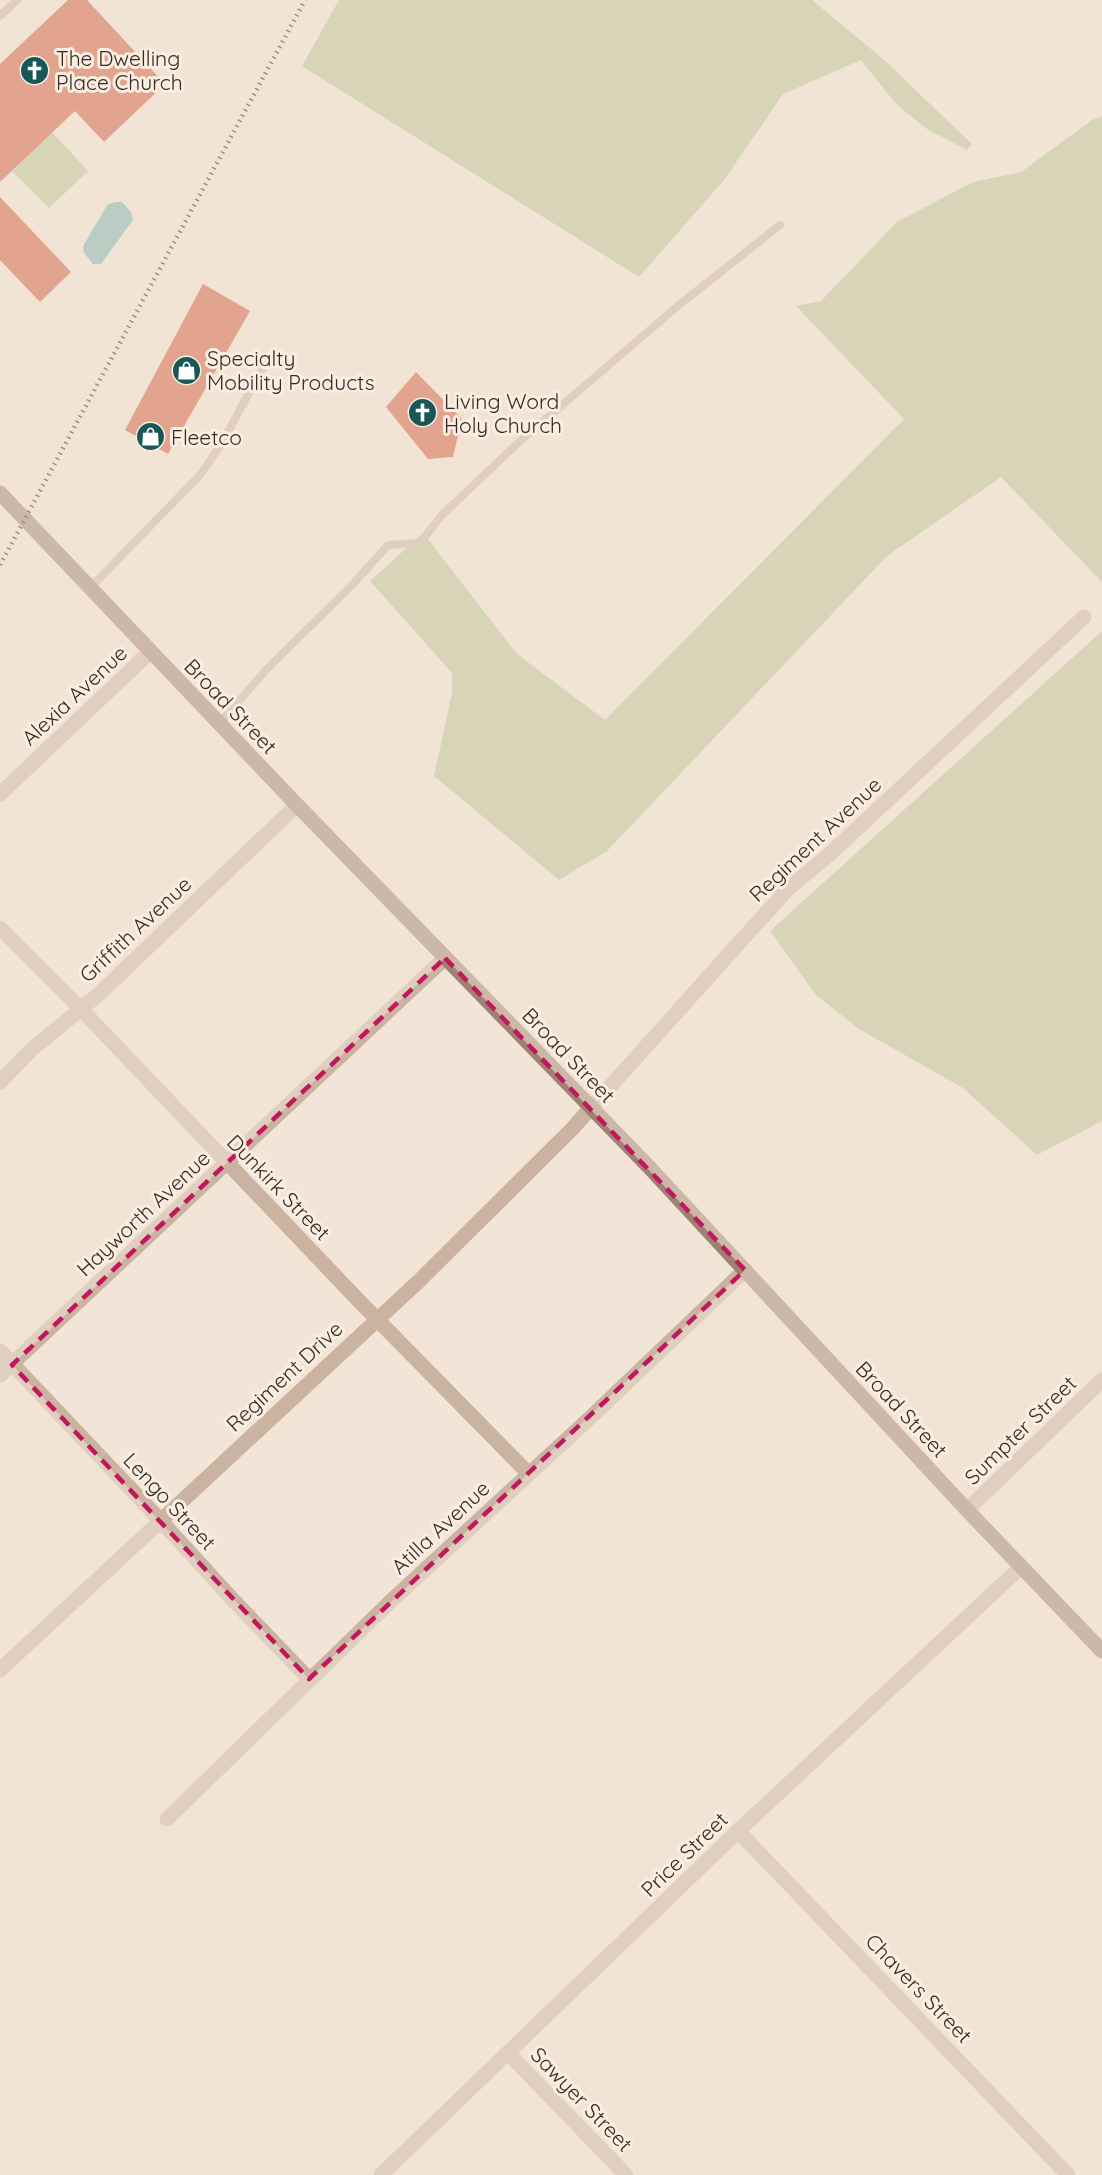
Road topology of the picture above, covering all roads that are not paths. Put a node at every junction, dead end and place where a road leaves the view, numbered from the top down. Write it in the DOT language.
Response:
graph roads {
  1 [pos="17,0"];
  2 [pos="0,16"];
  3 [pos="780,225"];
  4 [pos="263,367"];
  5 [pos="0,493"];
  6 [pos="90,588"];
  7 [pos="1084,617"];
  8 [pos="150,652"];
  9 [pos="219,724"];
  10 [pos="0,794"];
  11 [pos="297,806"];
  12 [pos="0,928"];
  13 [pos="445,958"];
  14 [pos="80,1008"];
  15 [pos="0,1082"];
  16 [pos="591,1107"];
  17 [pos="226,1164"];
  18 [pos="745,1270"];
  19 [pos="377,1319"];
  20 [pos="0,1351"];
  21 [pos="12,1365"];
  22 [pos="0,1375"];
  23 [pos="1102,1380"];
  24 [pos="529,1474"];
  25 [pos="967,1510"];
  26 [pos="161,1521"];
  27 [pos="1021,1567"];
  28 [pos="1102,1651"];
  29 [pos="0,1670"];
  30 [pos="309,1679"];
  31 [pos="167,1819"];
  32 [pos="738,1831"];
  33 [pos="508,2053"];
  34 [pos="381,2175"];
  35 [pos="626,2175"];
  36 [pos="1068,2175"];
  1 -- 2 [label="lane"];
  3 -- 9 [label="lane"];
  4 -- 6 [label="lane"];
  5 -- 6 [label="street, Broad Street"];
  6 -- 8 [label="street, Broad Street"];
  7 -- 16 [label="street, Regiment Avenue"];
  8 -- 9 [label="street, Broad Street"];
  8 -- 10 [label="street, Alexia Avenue"];
  9 -- 11 [label="street, Broad Street"];
  11 -- 13 [label="street, Broad Street"];
  11 -- 14 [label="street, Griffith Avenue"];
  12 -- 14 [label="street, Dunkirk Street"];
  13 -- 16 [label="street, Broad Street"];
  13 -- 17 [label="street, Hayworth Avenue"];
  14 -- 15 [label="street, Griffith Avenue"];
  14 -- 17 [label="street, Dunkirk Street"];
  16 -- 18 [label="street, Broad Street"];
  16 -- 19 [label="street, Regiment Drive"];
  17 -- 19 [label="street, Dunkirk Street"];
  17 -- 21 [label="street, Hayworth Avenue"];
  18 -- 24 [label="street, Atilla Avenue"];
  18 -- 25 [label="street, Broad Street"];
  19 -- 24 [label="street, Dunkirk Street"];
  19 -- 26 [label="street, Regiment Drive"];
  20 -- 21 [label="street, Lengo Street"];
  21 -- 22 [label="street, Hayworth Avenue"];
  21 -- 26 [label="street, Lengo Street"];
  23 -- 25 [label="street, Sumpter Street"];
  24 -- 30 [label="street, Atilla Avenue"];
  25 -- 27 [label="street, Broad Street"];
  26 -- 29 [label="street, Regiment Drive"];
  26 -- 30 [label="street, Lengo Street"];
  27 -- 28 [label="street, Broad Street"];
  27 -- 32 [label="street, Price Street"];
  30 -- 31 [label="street, Atilla Avenue"];
  32 -- 33 [label="street, Price Street"];
  32 -- 36 [label="street, Chavers Street"];
  33 -- 34 [label="street, Price Street"];
  33 -- 35 [label="street, Sawyer Street"];
}
